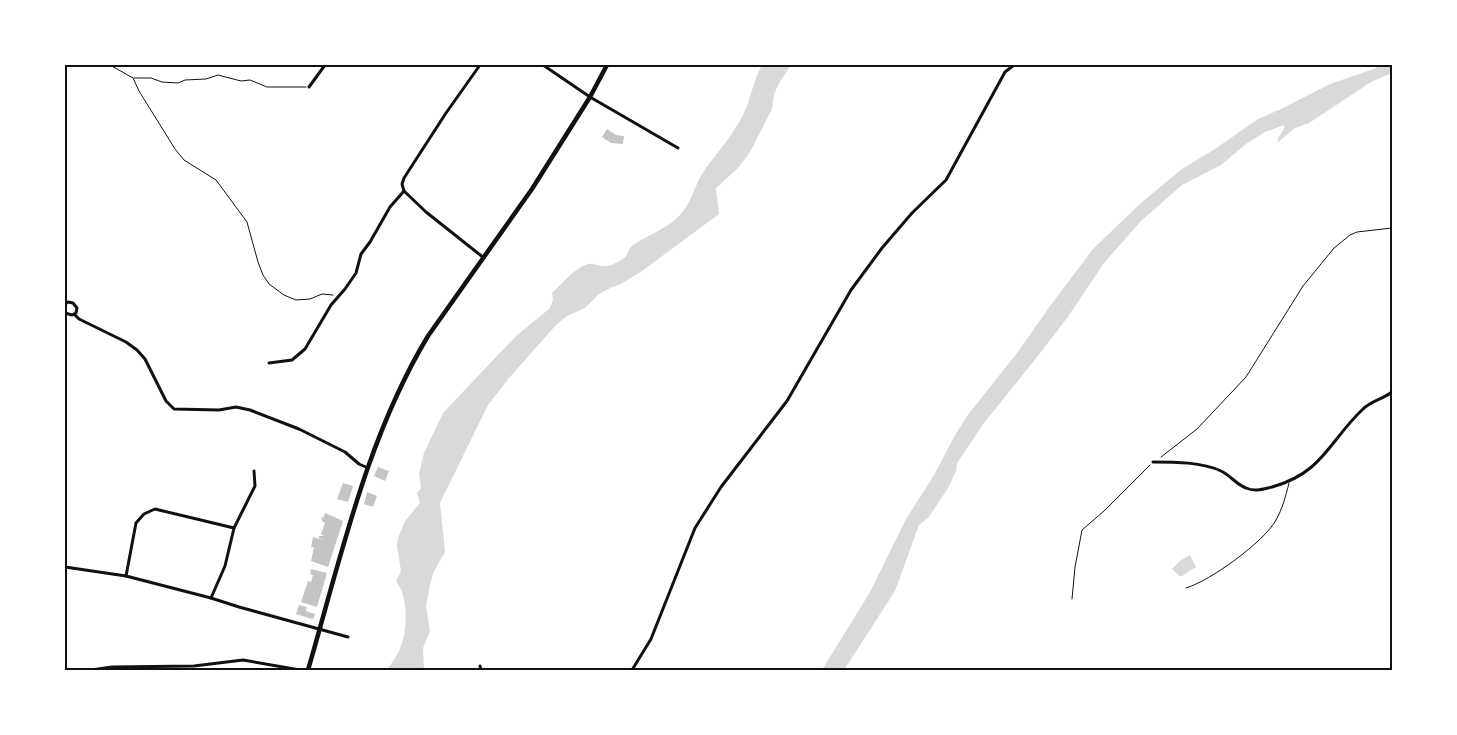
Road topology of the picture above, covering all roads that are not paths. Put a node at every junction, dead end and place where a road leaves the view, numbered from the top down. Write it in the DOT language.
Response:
graph roads {
  1 [pos="325,65"];
  2 [pos="480,65"];
  3 [pos="543,65"];
  4 [pos="607,65"];
  5 [pos="1014,65"];
  6 [pos="309,87"];
  7 [pos="590,97"];
  8 [pos="678,148"];
  9 [pos="404,191"];
  10 [pos="484,258"];
  11 [pos="65,304"];
  12 [pos="65,313"];
  13 [pos="74,314"];
  14 [pos="269,363"];
  15 [pos="1392,392"];
  16 [pos="1154,462"];
  17 [pos="368,468"];
  18 [pos="254,471"];
  19 [pos="1289,482"];
  20 [pos="234,528"];
  21 [pos="65,567"];
  22 [pos="126,576"];
  23 [pos="1186,588"];
  24 [pos="211,598"];
  25 [pos="320,630"];
  26 [pos="348,637"];
  27 [pos="194,668"];
  28 [pos="91,670"];
  29 [pos="300,670"];
  30 [pos="308,670"];
  31 [pos="632,670"];
  1 -- 6 [label="street"];
  2 -- 9 [label="street"];
  3 -- 7 [label="street"];
  4 -- 7 [label="main road"];
  5 -- 31 [label="street"];
  7 -- 8 [label="street"];
  7 -- 10 [label="main road"];
  9 -- 10 [label="street"];
  9 -- 14 [label="street"];
  10 -- 17 [label="main road"];
  11 -- 13 [label="street"];
  12 -- 13 [label="street"];
  13 -- 17 [label="street"];
  15 -- 19 [label="street"];
  16 -- 19 [label="street"];
  17 -- 25 [label="main road"];
  18 -- 20 [label="street"];
  19 -- 23 [label="lane"];
  20 -- 22 [label="street"];
  20 -- 24 [label="street"];
  21 -- 22 [label="street"];
  22 -- 24 [label="street"];
  24 -- 25 [label="street"];
  25 -- 26 [label="street"];
  25 -- 30 [label="main road"];
  27 -- 28 [label="street"];
  27 -- 29 [label="street"];
}
